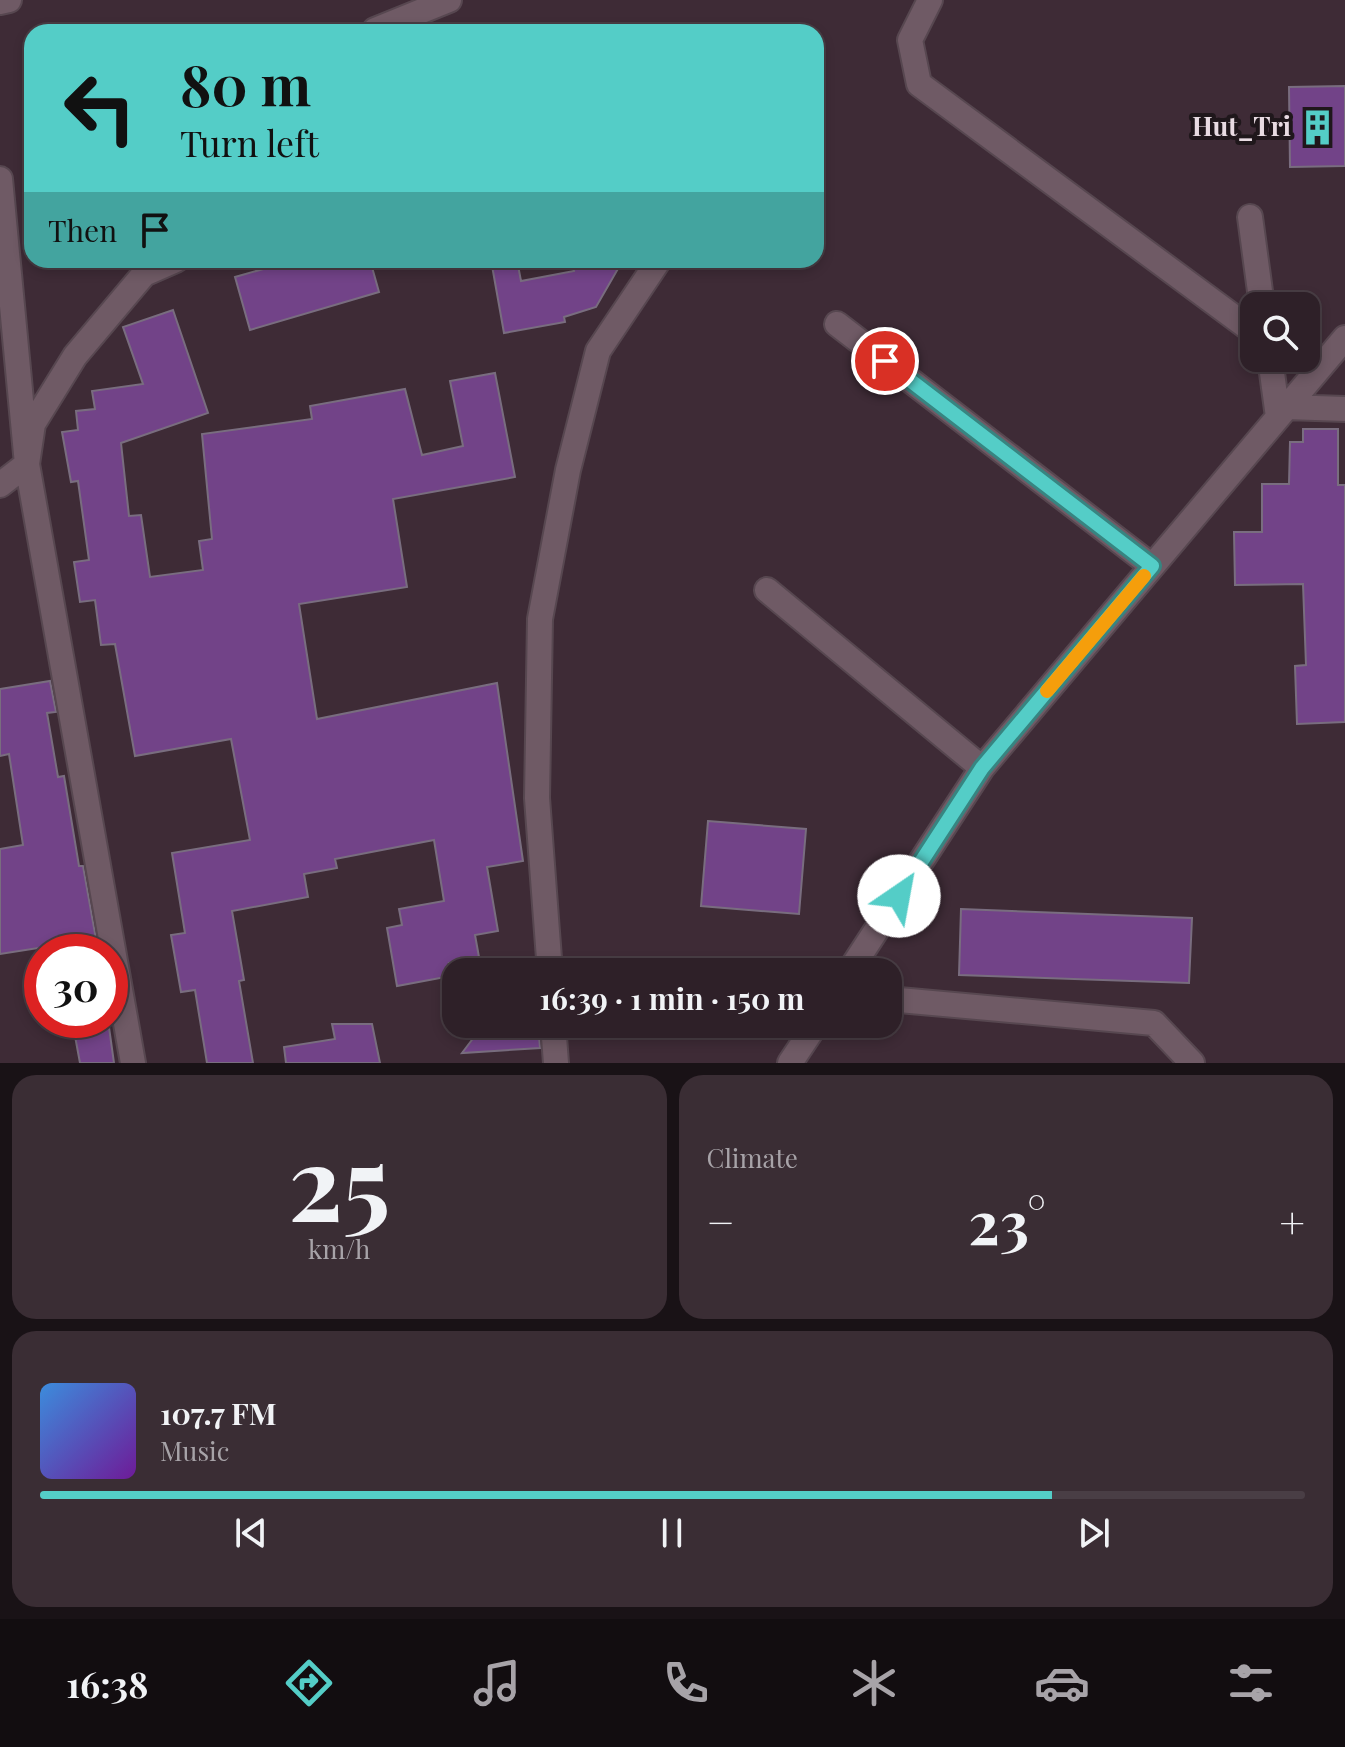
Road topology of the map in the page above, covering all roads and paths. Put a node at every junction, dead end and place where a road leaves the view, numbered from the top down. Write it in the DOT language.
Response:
graph roads {
  1 [pos="9,0"];
  2 [pos="449,0"];
  3 [pos="930,0"];
  4 [pos="0,2"];
  5 [pos="390,24"];
  6 [pos="0,179"];
  7 [pos="1250,217"];
  8 [pos="158,268"];
  9 [pos="654,268"];
  10 [pos="1260,292"];
  11 [pos="1240,322"];
  12 [pos="837,324"];
  13 [pos="1345,338"];
  14 [pos="1273,372"];
  15 [pos="1345,409"];
  16 [pos="1282,412"];
  17 [pos="27,464"];
  18 [pos="0,485"];
  19 [pos="1152,566"];
  20 [pos="767,590"];
  21 [pos="982,768"];
  22 [pos="549,958"];
  23 [pos="858,958"];
  24 [pos="902,1000"];
  25 [pos="554,1038"];
  26 [pos="807,1038"];
  27 [pos="133,1063"];
  28 [pos="556,1063"];
  29 [pos="790,1063"];
  30 [pos="1192,1063"];
  1 -- 4 [label="street"];
  2 -- 5 [label="street"];
  3 -- 11 [label="street"];
  6 -- 17 [label="street"];
  7 -- 10 [label="street"];
  8 -- 17 [label="street"];
  9 -- 22 [label="street"];
  12 -- 19 [label="street"];
  13 -- 16 [label="street"];
  14 -- 16 [label="street"];
  15 -- 16 [label="street"];
  16 -- 19 [label="street"];
  17 -- 18 [label="street"];
  17 -- 27 [label="street"];
  19 -- 21 [label="street"];
  20 -- 21 [label="street"];
  21 -- 23 [label="street"];
  24 -- 30 [label="street"];
  25 -- 28 [label="street"];
  26 -- 29 [label="street"];
}
